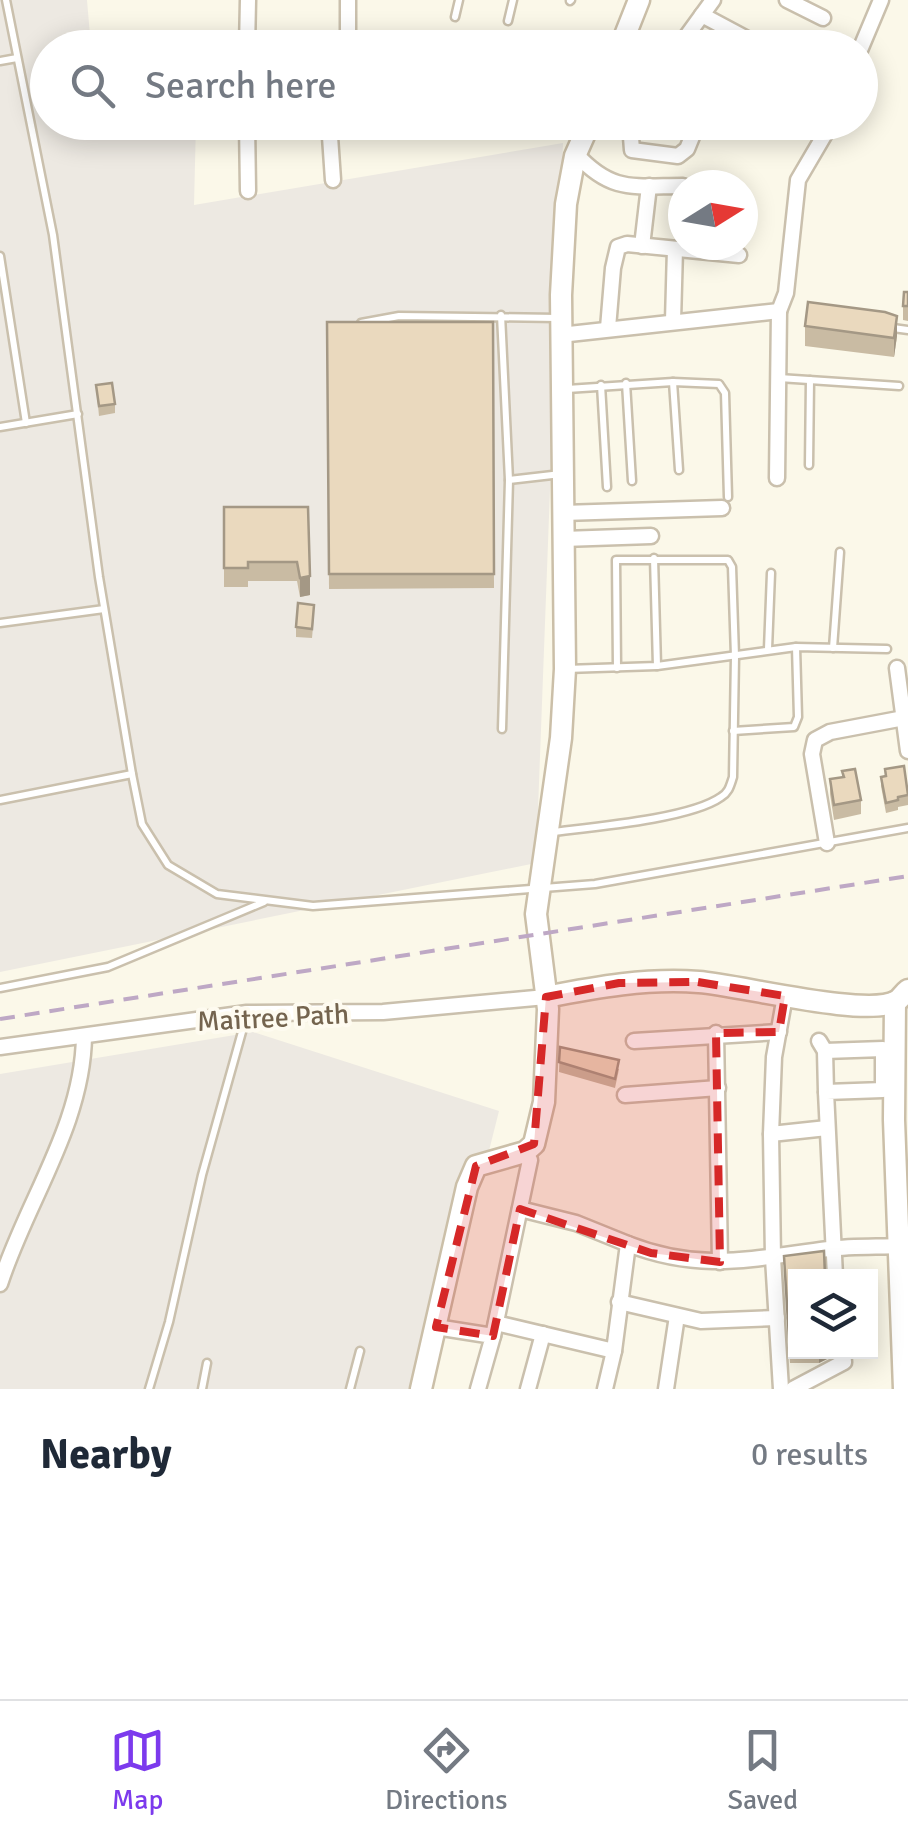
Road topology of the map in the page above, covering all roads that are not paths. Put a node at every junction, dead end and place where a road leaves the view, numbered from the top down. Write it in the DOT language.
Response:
graph roads {
  1 [pos="6,0"];
  2 [pos="248,0"];
  3 [pos="348,0"];
  4 [pos="459,0"];
  5 [pos="513,0"];
  6 [pos="639,0"];
  7 [pos="714,0"];
  8 [pos="787,0"];
  9 [pos="881,0"];
  10 [pos="702,15"];
  11 [pos="454,17"];
  12 [pos="823,18"];
  13 [pos="508,21"];
  14 [pos="248,30"];
  15 [pos="348,30"];
  16 [pos="627,30"];
  17 [pos="691,30"];
  18 [pos="730,30"];
  19 [pos="868,30"];
  20 [pos="17,58"];
  21 [pos="0,61"];
  22 [pos="30,122"];
  23 [pos="34,140"];
  24 [pos="248,140"];
  25 [pos="331,140"];
  26 [pos="582,140"];
  27 [pos="631,140"];
  28 [pos="691,140"];
  29 [pos="821,140"];
  30 [pos="576,154"];
  31 [pos="334,180"];
  32 [pos="649,186"];
  33 [pos="668,186"];
  34 [pos="248,191"];
  35 [pos="642,246"];
  36 [pos="668,248"];
  37 [pos="0,256"];
  38 [pos="675,260"];
  39 [pos="779,310"];
  40 [pos="501,315"];
  41 [pos="673,320"];
  42 [pos="350,326"];
  43 [pos="560,326"];
  44 [pos="608,328"];
  45 [pos="892,328"];
  46 [pos="908,330"];
  47 [pos="778,378"];
  48 [pos="810,380"];
  49 [pos="673,382"];
  50 [pos="626,383"];
  51 [pos="601,386"];
  52 [pos="899,386"];
  53 [pos="561,390"];
  54 [pos="78,414"];
  55 [pos="26,423"];
  56 [pos="0,428"];
  57 [pos="809,465"];
  58 [pos="679,470"];
  59 [pos="562,474"];
  60 [pos="777,478"];
  61 [pos="510,480"];
  62 [pos="632,480"];
  63 [pos="607,487"];
  64 [pos="725,503"];
  65 [pos="563,513"];
  66 [pos="652,536"];
  67 [pos="563,539"];
  68 [pos="840,552"];
  69 [pos="654,558"];
  70 [pos="771,573"];
  71 [pos="104,609"];
  72 [pos="0,623"];
  73 [pos="796,647"];
  74 [pos="834,648"];
  75 [pos="886,649"];
  76 [pos="768,650"];
  77 [pos="735,656"];
  78 [pos="657,666"];
  79 [pos="617,668"];
  80 [pos="897,668"];
  81 [pos="565,669"];
  82 [pos="904,718"];
  83 [pos="502,729"];
  84 [pos="734,732"];
  85 [pos="908,751"];
  86 [pos="132,774"];
  87 [pos="0,800"];
  88 [pos="908,828"];
  89 [pos="546,833"];
  90 [pos="827,843"];
  91 [pos="537,887"];
  92 [pos="267,901"];
  93 [pos="0,988"];
  94 [pos="785,996"];
  95 [pos="902,996"];
  96 [pos="546,997"];
  97 [pos="248,1013"];
  98 [pos="779,1032"];
  99 [pos="716,1034"];
  100 [pos="901,1035"];
  101 [pos="84,1036"];
  102 [pos="634,1041"];
  103 [pos="0,1047"];
  104 [pos="718,1088"];
  105 [pos="826,1092"];
  106 [pos="625,1095"];
  107 [pos="901,1120"];
  108 [pos="827,1128"];
  109 [pos="771,1134"];
  110 [pos="530,1160"];
  111 [pos="520,1209"];
  112 [pos="628,1244"];
  113 [pos="900,1246"];
  114 [pos="832,1249"];
  115 [pos="772,1258"];
  116 [pos="720,1262"];
  117 [pos="834,1269"];
  118 [pos="0,1284"];
  119 [pos="905,1286"];
  120 [pos="619,1302"];
  121 [pos="677,1316"];
  122 [pos="776,1318"];
  123 [pos="436,1328"];
  124 [pos="495,1330"];
  125 [pos="543,1334"];
  126 [pos="614,1350"];
  127 [pos="360,1351"];
  128 [pos="844,1359"];
  129 [pos="208,1363"];
  130 [pos="905,1385"];
  131 [pos="149,1389"];
  132 [pos="202,1389"];
  133 [pos="350,1389"];
  134 [pos="422,1389"];
  135 [pos="478,1389"];
  136 [pos="528,1389"];
  137 [pos="605,1389"];
  138 [pos="666,1389"];
  139 [pos="781,1389"];
  140 [pos="792,1389"];
  1 -- 20 [label="lane"];
  2 -- 14 [label="street"];
  3 -- 15 [label="street"];
  4 -- 11 [label="lane"];
  5 -- 13 [label="lane"];
  6 -- 16 [label="street"];
  7 -- 10 [label="street"];
  8 -- 12 [label="street"];
  9 -- 19 [label="street"];
  10 -- 17 [label="street"];
  10 -- 18 [label="street"];
  20 -- 21 [label="lane"];
  20 -- 22 [label="lane"];
  23 -- 54 [label="lane"];
  24 -- 34 [label="street"];
  25 -- 31 [label="street"];
  26 -- 30 [label="street"];
  27 -- 28 [label="street"];
  29 -- 39 [label="street"];
  30 -- 32 [label="street"];
  30 -- 43 [label="street"];
  32 -- 33 [label="street"];
  32 -- 35 [label="street"];
  35 -- 36 [label="street"];
  35 -- 44 [label="street"];
  37 -- 55 [label="lane"];
  38 -- 41 [label="street"];
  39 -- 41 [label="street"];
  39 -- 47 [label="street"];
  40 -- 42 [label="lane"];
  40 -- 43 [label="lane"];
  40 -- 61 [label="lane"];
  41 -- 44 [label="street"];
  43 -- 44 [label="street"];
  43 -- 53 [label="street"];
  45 -- 46 [label="lane"];
  47 -- 48 [label="lane"];
  47 -- 60 [label="street"];
  48 -- 52 [label="lane"];
  48 -- 57 [label="lane"];
  49 -- 50 [label="lane"];
  49 -- 58 [label="lane"];
  49 -- 64 [label="lane"];
  50 -- 51 [label="lane"];
  50 -- 62 [label="lane"];
  51 -- 53 [label="lane"];
  51 -- 63 [label="lane"];
  53 -- 59 [label="street"];
  54 -- 55 [label="lane"];
  54 -- 71 [label="lane"];
  55 -- 56 [label="lane"];
  59 -- 61 [label="lane"];
  59 -- 65 [label="street"];
  61 -- 83 [label="lane"];
  64 -- 65 [label="street"];
  65 -- 67 [label="street"];
  66 -- 67 [label="street"];
  67 -- 81 [label="street"];
  68 -- 74 [label="lane"];
  69 -- 77 [label="lane"];
  69 -- 78 [label="lane"];
  69 -- 79 [label="lane"];
  70 -- 76 [label="lane"];
  71 -- 72 [label="lane"];
  71 -- 86 [label="lane"];
  73 -- 74 [label="lane"];
  73 -- 76 [label="lane"];
  73 -- 84 [label="lane"];
  74 -- 75 [label="lane"];
  76 -- 77 [label="lane"];
  77 -- 78 [label="lane"];
  77 -- 84 [label="lane"];
  78 -- 79 [label="lane"];
  79 -- 81 [label="lane"];
  80 -- 82 [label="street"];
  81 -- 89 [label="street"];
  82 -- 85 [label="street"];
  82 -- 90 [label="street"];
  84 -- 89 [label="lane"];
  86 -- 87 [label="lane"];
  86 -- 92 [label="lane"];
  88 -- 90 [label="lane"];
  89 -- 91 [label="street"];
  90 -- 91 [label="lane"];
  91 -- 92 [label="lane"];
  91 -- 96 [label="street"];
  92 -- 93 [label="lane"];
  94 -- 95 [label="street"];
  94 -- 96 [label="street"];
  94 -- 98 [label="street"];
  95 -- 100 [label="street"];
  96 -- 97 [label="street, Maitree Path"];
  96 -- 123 [label="street"];
  97 -- 101 [label="street, Maitree Path"];
  97 -- 131 [label="lane"];
  98 -- 99 [label="street"];
  98 -- 109 [label="street"];
  99 -- 102 [label="street"];
  99 -- 104 [label="street"];
  100 -- 107 [label="street"];
  101 -- 103 [label="street, Maitree Path"];
  101 -- 118 [label="street"];
  104 -- 106 [label="street"];
  104 -- 116 [label="street"];
  105 -- 105 [label="street"];
  105 -- 108 [label="street"];
  107 -- 113 [label="street"];
  108 -- 109 [label="street"];
  108 -- 114 [label="street"];
  109 -- 115 [label="street"];
  110 -- 111 [label="street"];
  111 -- 112 [label="street"];
  111 -- 124 [label="street"];
  112 -- 116 [label="street"];
  112 -- 120 [label="street"];
  113 -- 114 [label="street"];
  113 -- 119 [label="street"];
  114 -- 115 [label="street"];
  114 -- 117 [label="street"];
  115 -- 116 [label="street"];
  115 -- 122 [label="street"];
  119 -- 130 [label="street"];
  120 -- 121 [label="street"];
  120 -- 126 [label="street"];
  121 -- 122 [label="street"];
  121 -- 138 [label="street"];
  122 -- 139 [label="street"];
  123 -- 124 [label="street"];
  123 -- 134 [label="street"];
  124 -- 125 [label="street"];
  124 -- 135 [label="street"];
  125 -- 126 [label="street"];
  125 -- 136 [label="street"];
  126 -- 137 [label="street"];
  127 -- 133 [label="lane"];
  128 -- 140 [label="street"];
  129 -- 132 [label="lane"];
}
